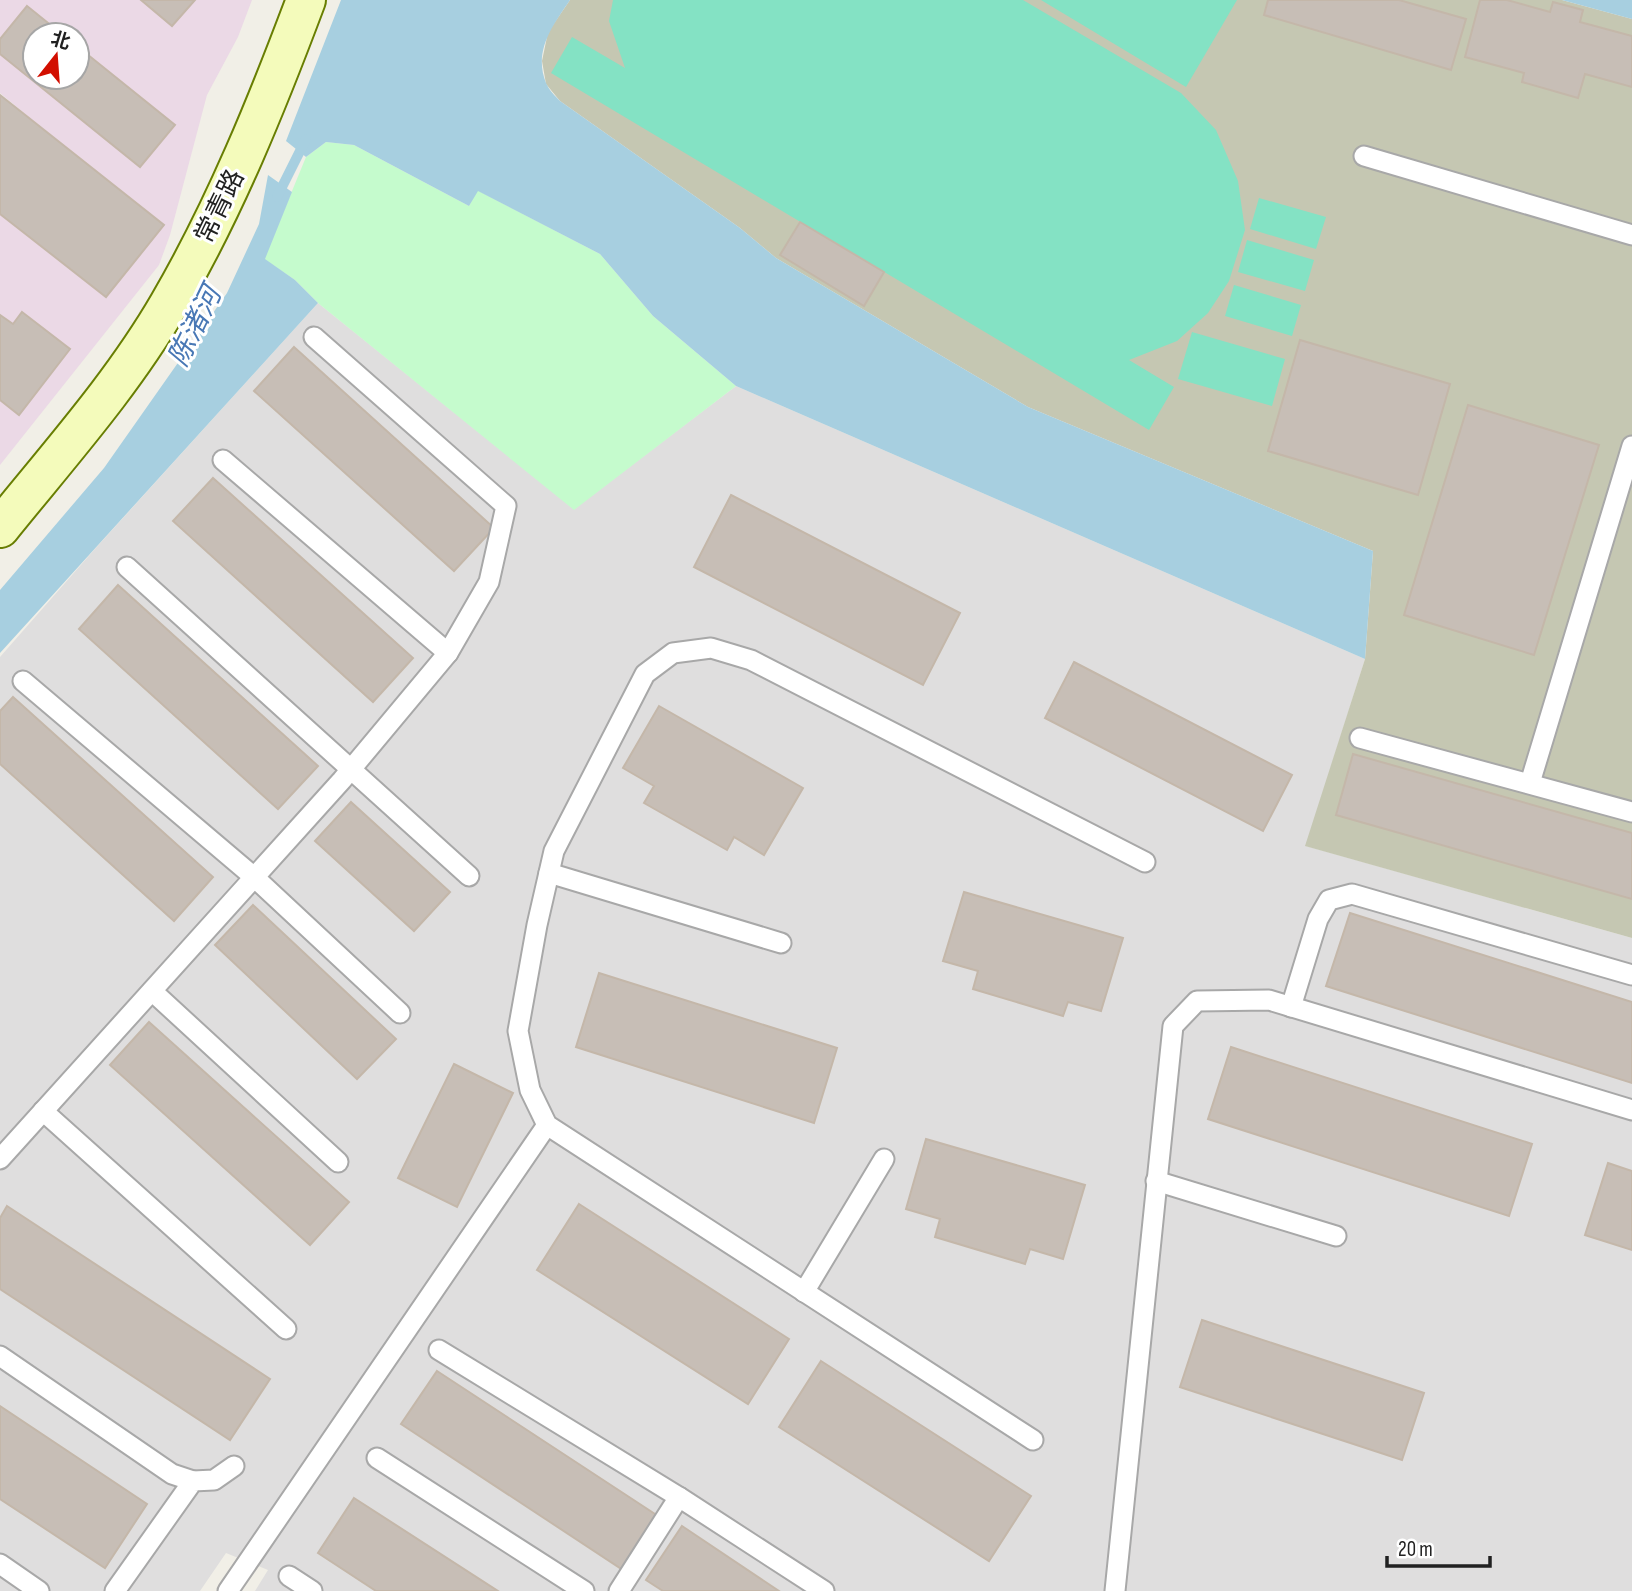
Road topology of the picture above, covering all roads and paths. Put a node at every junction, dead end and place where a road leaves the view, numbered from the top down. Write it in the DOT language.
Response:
graph roads {
  1 [pos="306,0"];
  2 [pos="1364,156"];
  3 [pos="1632,235"];
  4 [pos="314,337"];
  5 [pos="1632,446"];
  6 [pos="223,460"];
  7 [pos="0,528"];
  8 [pos="127,567"];
  9 [pos="448,653"];
  10 [pos="23,681"];
  11 [pos="1360,738"];
  12 [pos="352,769"];
  13 [pos="1530,783"];
  14 [pos="1632,813"];
  15 [pos="1145,862"];
  16 [pos="549,873"];
  17 [pos="469,876"];
  18 [pos="254,877"];
  19 [pos="781,943"];
  20 [pos="1632,975"];
  21 [pos="152,990"];
  22 [pos="1291,1007"];
  23 [pos="400,1013"];
  24 [pos="1632,1110"];
  25 [pos="43,1111"];
  26 [pos="547,1125"];
  27 [pos="0,1159"];
  28 [pos="884,1159"];
  29 [pos="338,1162"];
  30 [pos="1156,1181"];
  31 [pos="1336,1236"];
  32 [pos="804,1292"];
  33 [pos="286,1329"];
  34 [pos="439,1350"];
  35 [pos="0,1356"];
  36 [pos="1033,1440"];
  37 [pos="377,1458"];
  38 [pos="234,1465"];
  39 [pos="193,1481"];
  40 [pos="679,1497"];
  41 [pos="0,1564"];
  42 [pos="289,1576"];
  43 [pos="39,1591"];
  44 [pos="115,1591"];
  45 [pos="228,1591"];
  46 [pos="312,1591"];
  47 [pos="584,1591"];
  48 [pos="619,1591"];
  49 [pos="824,1591"];
  50 [pos="1115,1591"];
  1 -- 7 [label="street, 常青路"];
  2 -- 3 [label="lane"];
  4 -- 9 [label="lane"];
  5 -- 13 [label="lane"];
  6 -- 9 [label="lane"];
  8 -- 12 [label="lane"];
  9 -- 12 [label="lane"];
  10 -- 18 [label="lane"];
  11 -- 13 [label="lane"];
  12 -- 17 [label="lane"];
  12 -- 18 [label="lane"];
  13 -- 14 [label="lane"];
  15 -- 16 [label="lane"];
  16 -- 19 [label="lane"];
  16 -- 26 [label="lane"];
  18 -- 21 [label="lane"];
  18 -- 23 [label="lane"];
  20 -- 22 [label="lane"];
  21 -- 25 [label="lane"];
  21 -- 29 [label="lane"];
  22 -- 24 [label="lane"];
  22 -- 30 [label="lane"];
  25 -- 27 [label="lane"];
  25 -- 33 [label="lane"];
  26 -- 32 [label="lane"];
  26 -- 45 [label="lane"];
  28 -- 32 [label="lane"];
  30 -- 31 [label="lane"];
  30 -- 50 [label="lane"];
  32 -- 36 [label="lane"];
  34 -- 40 [label="lane"];
  35 -- 39 [label="lane"];
  37 -- 47 [label="lane"];
  38 -- 39 [label="lane"];
  39 -- 44 [label="lane"];
  40 -- 48 [label="lane"];
  40 -- 49 [label="lane"];
  41 -- 43 [label="lane"];
  42 -- 46 [label="lane"];
}
